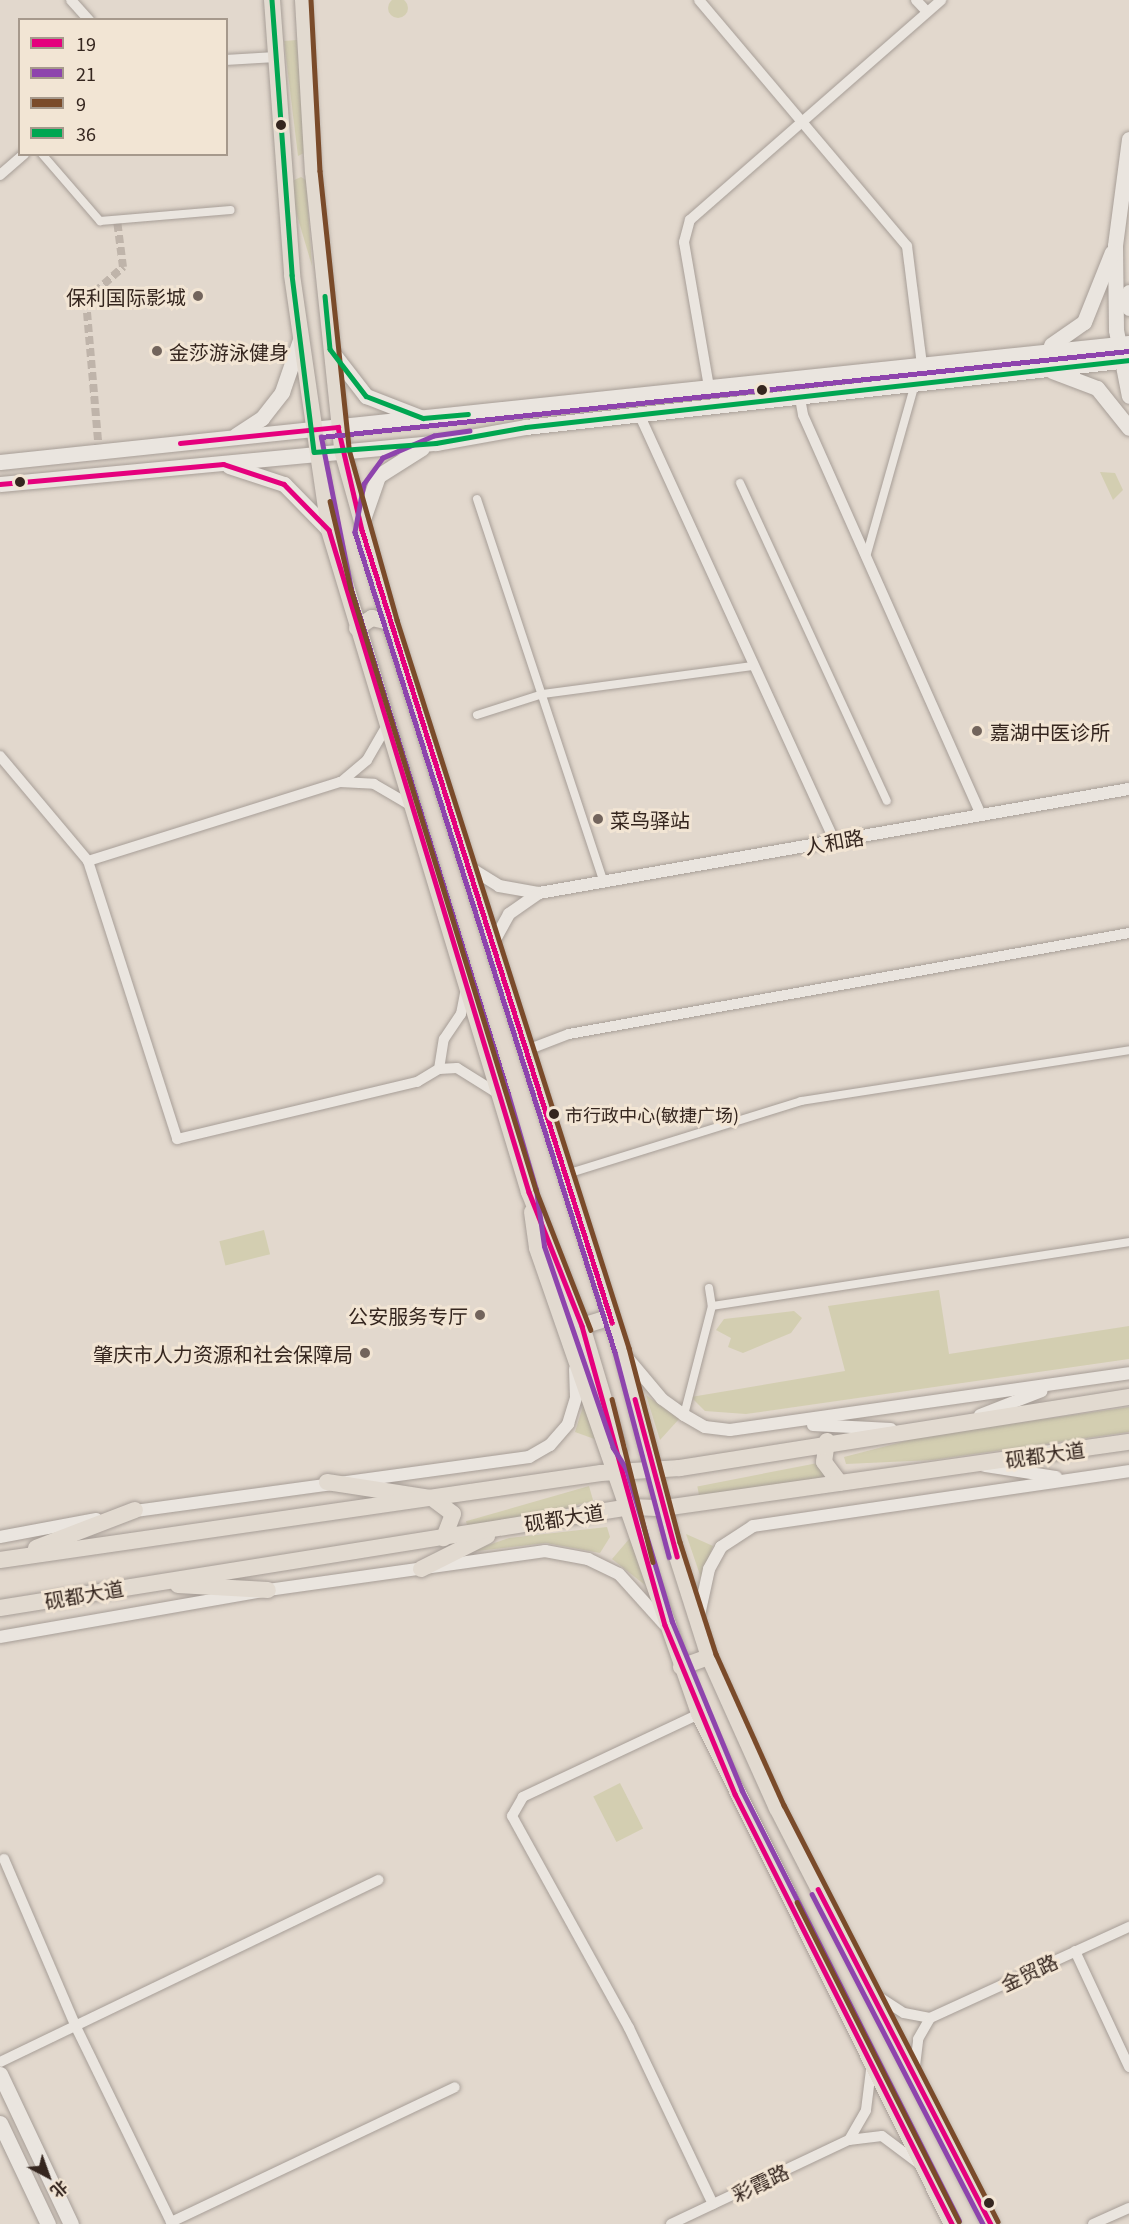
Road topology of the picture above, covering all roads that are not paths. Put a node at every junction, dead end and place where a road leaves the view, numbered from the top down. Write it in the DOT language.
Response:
graph roads {
  1 [pos="71,0"];
  2 [pos="272,0"];
  3 [pos="303,0"];
  4 [pos="699,0"];
  5 [pos="916,0"];
  6 [pos="941,0"];
  7 [pos="927,12"];
  8 [pos="87,18"];
  9 [pos="275,57"];
  10 [pos="228,60"];
  11 [pos="802,121"];
  12 [pos="1129,139"];
  13 [pos="284,154"];
  14 [pos="313,155"];
  15 [pos="22,156"];
  16 [pos="44,156"];
  17 [pos="0,175"];
  18 [pos="231,210"];
  19 [pos="1122,247"];
  20 [pos="1129,292"];
  21 [pos="1129,308"];
  22 [pos="300,340"];
  23 [pos="1123,343"];
  24 [pos="330,349"];
  25 [pos="1036,350"];
  26 [pos="1003,355"];
  27 [pos="1124,360"];
  28 [pos="922,365"];
  29 [pos="1043,369"];
  30 [pos="1005,374"];
  31 [pos="915,384"];
  32 [pos="709,387"];
  33 [pos="1129,396"];
  34 [pos="800,398"];
  35 [pos="488,412"];
  36 [pos="640,416"];
  37 [pos="423,418"];
  38 [pos="338,427"];
  39 [pos="1129,428"];
  40 [pos="312,430"];
  41 [pos="490,435"];
  42 [pos="233,437"];
  43 [pos="436,443"];
  44 [pos="342,450"];
  45 [pos="314,452"];
  46 [pos="0,462"];
  47 [pos="223,464"];
  48 [pos="740,483"];
  49 [pos="0,484"];
  50 [pos="477,499"];
  51 [pos="329,530"];
  52 [pos="362,530"];
  53 [pos="866,557"];
  54 [pos="390,622"];
  55 [pos="357,628"];
  56 [pos="753,666"];
  57 [pos="543,694"];
  58 [pos="477,715"];
  59 [pos="387,726"];
  60 [pos="0,756"];
  61 [pos="340,782"];
  62 [pos="1129,789"];
  63 [pos="887,801"];
  64 [pos="410,805"];
  65 [pos="981,815"];
  66 [pos="835,841"];
  67 [pos="88,861"];
  68 [pos="471,869"];
  69 [pos="604,882"];
  70 [pos="539,893"];
  71 [pos="1129,933"];
  72 [pos="493,943"];
  73 [pos="467,983"];
  74 [pos="527,1050"];
  75 [pos="1129,1050"];
  76 [pos="439,1069"];
  77 [pos="501,1096"];
  78 [pos="567,1174"];
  79 [pos="529,1192"];
  80 [pos="1129,1242"];
  81 [pos="709,1288"];
  82 [pos="712,1306"];
  83 [pos="611,1317"];
  84 [pos="582,1326"];
  85 [pos="621,1350"];
  86 [pos="574,1358"];
  87 [pos="1129,1373"];
  88 [pos="1063,1382"];
  89 [pos="1129,1397"];
  90 [pos="684,1415"];
  91 [pos="968,1420"];
  92 [pos="788,1424"];
  93 [pos="904,1430"];
  94 [pos="827,1441"];
  95 [pos="1129,1442"];
  96 [pos="972,1464"];
  97 [pos="1129,1470"];
  98 [pos="619,1471"];
  99 [pos="654,1472"];
  100 [pos="1070,1479"];
  101 [pos="327,1482"];
  102 [pos="840,1483"];
  103 [pos="432,1498"];
  104 [pos="630,1507"];
  105 [pos="664,1508"];
  106 [pos="135,1510"];
  107 [pos="507,1526"];
  108 [pos="0,1537"];
  109 [pos="444,1538"];
  110 [pos="3,1559"];
  111 [pos="421,1569"];
  112 [pos="144,1583"];
  113 [pos="268,1590"];
  114 [pos="0,1608"];
  115 [pos="698,1620"];
  116 [pos="665,1626"];
  117 [pos="0,1637"];
  118 [pos="709,1657"];
  119 [pos="681,1667"];
  120 [pos="699,1714"];
  121 [pos="4,1859"];
  122 [pos="380,1880"];
  123 [pos="1129,1927"];
  124 [pos="1075,1951"];
  125 [pos="871,1992"];
  126 [pos="930,2018"];
  127 [pos="76,2027"];
  128 [pos="0,2062"];
  129 [pos="1129,2067"];
  130 [pos="871,2070"];
  131 [pos="0,2074"];
  132 [pos="914,2075"];
  133 [pos="455,2086"];
  134 [pos="2,2130"];
  135 [pos="849,2140"];
  136 [pos="924,2169"];
  137 [pos="713,2204"];
  138 [pos="1129,2208"];
  139 [pos="68,2218"];
  140 [pos="47,2223"];
  141 [pos="171,2223"];
  142 [pos="671,2224"];
  143 [pos="952,2224"];
  144 [pos="991,2224"];
  145 [pos="1093,2224"];
  1 -- 8 [label="street"];
  2 -- 9 [label="main road"];
  3 -- 14 [label="main road"];
  4 -- 11 [label="street"];
  5 -- 7 [label="street"];
  6 -- 7 [label="street"];
  7 -- 11 [label="street"];
  9 -- 10 [label="street"];
  9 -- 13 [label="main road"];
  11 -- 28 [label="street"];
  11 -- 32 [label="street"];
  12 -- 19 [label="main road"];
  13 -- 14 [label="main road"];
  13 -- 22 [label="main road"];
  14 -- 24 [label="main road"];
  15 -- 17 [label="street"];
  16 -- 18 [label="street"];
  19 -- 23 [label="main road"];
  19 -- 25 [label="main road"];
  20 -- 21 [label="main road"];
  22 -- 40 [label="main road"];
  22 -- 42 [label="main road"];
  23 -- 25 [label="main road"];
  23 -- 27 [label="main road"];
  24 -- 37 [label="main road"];
  24 -- 38 [label="main road"];
  25 -- 26 [label="main road"];
  26 -- 28 [label="main road"];
  26 -- 30 [label="main road"];
  27 -- 29 [label="main road"];
  27 -- 33 [label="main road"];
  28 -- 32 [label="main road"];
  29 -- 30 [label="main road"];
  29 -- 39 [label="main road"];
  30 -- 31 [label="main road"];
  31 -- 34 [label="main road"];
  31 -- 53 [label="street"];
  32 -- 35 [label="main road"];
  34 -- 36 [label="main road"];
  34 -- 53 [label="street"];
  35 -- 37 [label="main road"];
  35 -- 41 [label="main road"];
  36 -- 41 [label="main road"];
  36 -- 56 [label="street"];
  37 -- 38 [label="main road"];
  38 -- 40 [label="main road"];
  38 -- 44 [label="main road"];
  40 -- 42 [label="main road"];
  40 -- 45 [label="main road"];
  41 -- 43 [label="main road"];
  42 -- 46 [label="main road"];
  43 -- 44 [label="main road"];
  43 -- 52 [label="main road"];
  44 -- 45 [label="main road"];
  44 -- 52 [label="main road"];
  45 -- 47 [label="main road"];
  45 -- 51 [label="main road"];
  47 -- 49 [label="main road"];
  47 -- 51 [label="main road"];
  48 -- 63 [label="street"];
  50 -- 57 [label="street"];
  51 -- 55 [label="main road"];
  52 -- 54 [label="main road"];
  53 -- 65 [label="street"];
  54 -- 55 [label="main road"];
  54 -- 68 [label="main road"];
  55 -- 59 [label="main road"];
  56 -- 57 [label="street"];
  56 -- 66 [label="street"];
  57 -- 58 [label="street"];
  57 -- 69 [label="street"];
  59 -- 61 [label="street"];
  59 -- 64 [label="main road"];
  60 -- 67 [label="street"];
  61 -- 64 [label="street"];
  61 -- 67 [label="street"];
  62 -- 65 [label="street, 人和路"];
  64 -- 73 [label="main road"];
  65 -- 66 [label="street, 人和路"];
  66 -- 69 [label="street, 人和路"];
  67 -- 76 [label="street"];
  68 -- 70 [label="street"];
  68 -- 72 [label="main road"];
  69 -- 70 [label="street, 人和路"];
  70 -- 72 [label="street"];
  71 -- 74 [label="street"];
  72 -- 74 [label="main road"];
  73 -- 76 [label="street"];
  73 -- 77 [label="main road"];
  74 -- 78 [label="main road"];
  75 -- 78 [label="street"];
  76 -- 77 [label="street"];
  77 -- 79 [label="main road"];
  78 -- 83 [label="main road"];
  79 -- 84 [label="main road"];
  79 -- 86 [label="main road"];
  80 -- 82 [label="street"];
  81 -- 82 [label="street"];
  82 -- 90 [label="street"];
  83 -- 84 [label="main road"];
  83 -- 85 [label="main road"];
  84 -- 98 [label="main road"];
  85 -- 90 [label="street"];
  85 -- 99 [label="main road"];
  86 -- 98 [label="main road"];
  86 -- 101 [label="street"];
  87 -- 88 [label="street"];
  88 -- 91 [label="street"];
  88 -- 92 [label="street"];
  89 -- 91 [label="main road, 砚都大道"];
  90 -- 92 [label="street"];
  91 -- 93 [label="main road, 砚都大道"];
  92 -- 93 [label="street"];
  93 -- 94 [label="main road, 砚都大道"];
  94 -- 99 [label="main road, 砚都大道"];
  94 -- 102 [label="main road"];
  95 -- 96 [label="main road, 砚都大道"];
  96 -- 100 [label="street"];
  96 -- 102 [label="main road, 砚都大道"];
  97 -- 100 [label="street, 砚都大道"];
  98 -- 99 [label="main road, 砚都大道"];
  98 -- 103 [label="main road, 砚都大道"];
  98 -- 104 [label="main road"];
  99 -- 105 [label="main road"];
  100 -- 115 [label="street, 砚都大道"];
  101 -- 103 [label="main road"];
  101 -- 106 [label="street"];
  102 -- 105 [label="main road, 砚都大道"];
  103 -- 109 [label="main road"];
  103 -- 110 [label="main road, 砚都大道"];
  104 -- 105 [label="main road, 砚都大道"];
  104 -- 107 [label="main road, 砚都大道"];
  104 -- 116 [label="main road"];
  105 -- 115 [label="main road"];
  106 -- 108 [label="street"];
  106 -- 110 [label="main road"];
  107 -- 109 [label="main road, 砚都大道"];
  107 -- 111 [label="main road"];
  109 -- 112 [label="main road, 砚都大道"];
  111 -- 113 [label="street"];
  111 -- 116 [label="street"];
  112 -- 113 [label="main road"];
  112 -- 114 [label="main road, 砚都大道"];
  113 -- 117 [label="street"];
  115 -- 118 [label="main road"];
  116 -- 119 [label="main road"];
  118 -- 119 [label="main road"];
  118 -- 125 [label="main road"];
  119 -- 120 [label="main road"];
  120 -- 130 [label="main road"];
  120 -- 137 [label="street"];
  121 -- 127 [label="street"];
  122 -- 127 [label="street"];
  123 -- 124 [label="street, 金贸路"];
  124 -- 126 [label="street, 金贸路"];
  124 -- 129 [label="street"];
  125 -- 126 [label="street"];
  125 -- 132 [label="main road"];
  126 -- 132 [label="street"];
  127 -- 128 [label="street"];
  127 -- 141 [label="street"];
  130 -- 135 [label="street"];
  130 -- 136 [label="main road"];
  131 -- 139 [label="main road"];
  132 -- 144 [label="main road"];
  133 -- 141 [label="street"];
  134 -- 140 [label="main road"];
  135 -- 136 [label="street, 彩霞路"];
  135 -- 137 [label="street, 彩霞路"];
  136 -- 143 [label="main road"];
  137 -- 142 [label="street, 彩霞路"];
  138 -- 145 [label="street"];
  139 -- 140 [label="main road"];
}
